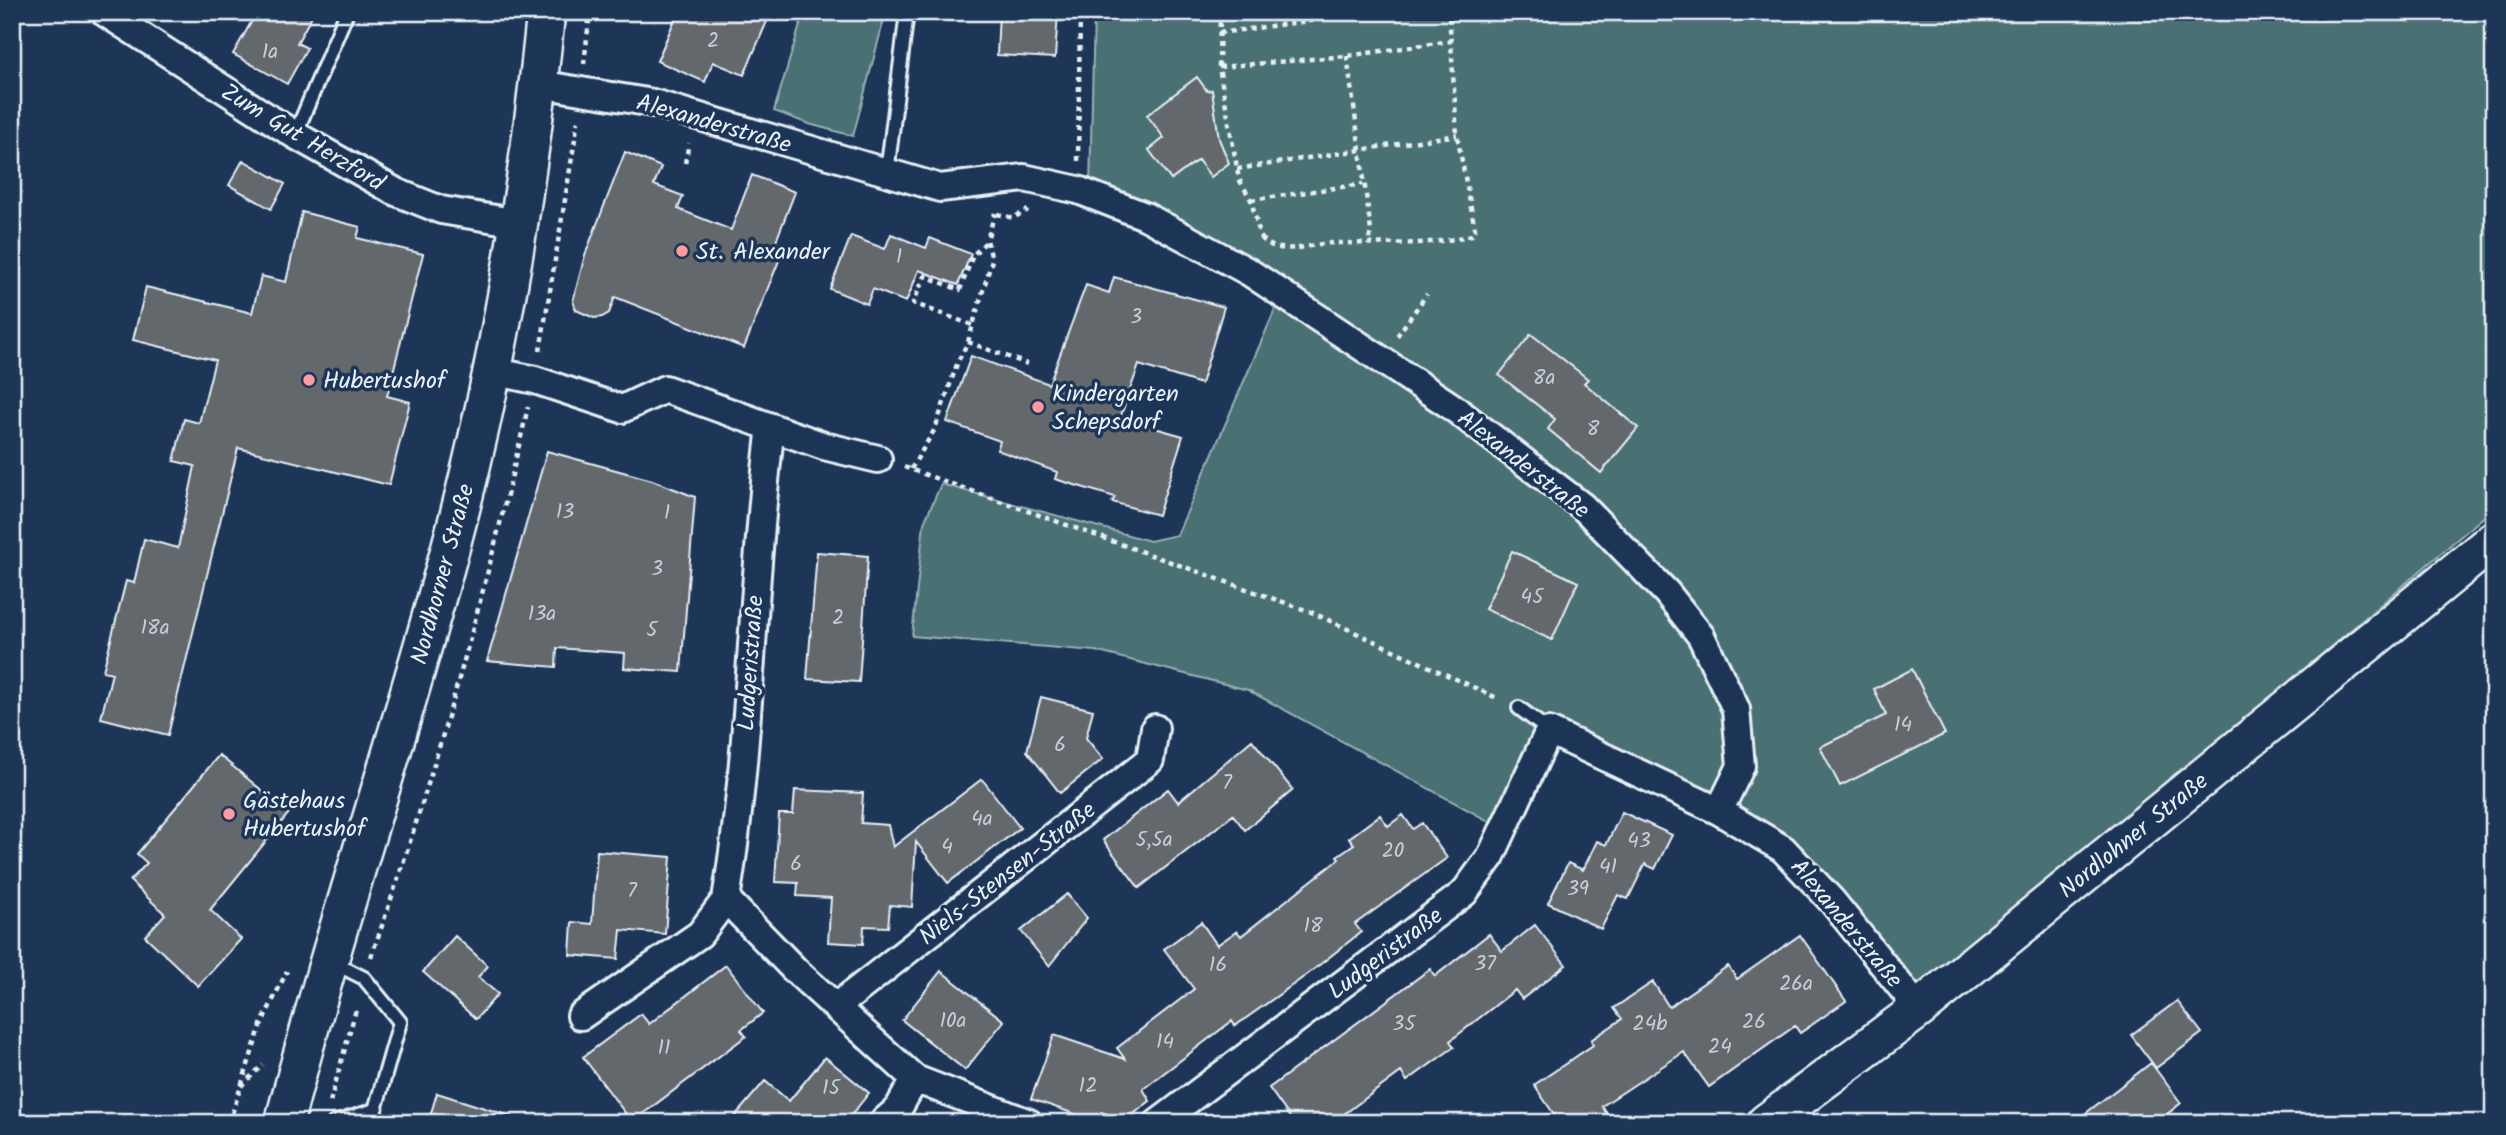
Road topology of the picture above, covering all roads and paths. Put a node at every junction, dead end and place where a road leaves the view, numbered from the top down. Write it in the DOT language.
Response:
graph roads {
  1 [pos="104,12"];
  2 [pos="347,12"];
  3 [pos="546,12"];
  4 [pos="590,12"];
  5 [pos="907,12"];
  6 [pos="1080,12"];
  7 [pos="1220,12"];
  8 [pos="1376,12"];
  9 [pos="1449,12"];
  10 [pos="1219,33"];
  11 [pos="1451,41"];
  12 [pos="1347,56"];
  13 [pos="1219,67"];
  14 [pos="539,84"];
  15 [pos="581,89"];
  16 [pos="295,135"];
  17 [pos="1457,135"];
  18 [pos="1358,150"];
  19 [pos="1237,169"];
  20 [pos="887,173"];
  21 [pos="1363,184"];
  22 [pos="1078,190"];
  23 [pos="1251,200"];
  24 [pos="519,223"];
  25 [pos="1261,238"];
  26 [pos="987,240"];
  27 [pos="1368,245"];
  28 [pos="992,260"];
  29 [pos="1249,272"];
  30 [pos="1427,294"];
  31 [pos="972,325"];
  32 [pos="968,342"];
  33 [pos="1380,360"];
  34 [pos="1027,364"];
  35 [pos="492,371"];
  36 [pos="771,427"];
  37 [pos="878,459"];
  38 [pos="911,469"];
  39 [pos="2494,540"];
  40 [pos="1519,708"];
  41 [pos="1155,728"];
  42 [pos="1549,731"];
  43 [pos="1719,811"];
  44 [pos="726,899"];
  45 [pos="328,960"];
  46 [pos="837,1006"];
  47 [pos="1919,1009"];
  48 [pos="581,1016"];
  49 [pos="344,1052"];
  50 [pos="915,1079"];
  51 [pos="241,1087"];
  52 [pos="330,1117"];
  53 [pos="229,1123"];
  54 [pos="284,1123"];
  55 [pos="882,1123"];
  56 [pos="1029,1123"];
  57 [pos="1158,1123"];
  58 [pos="1766,1123"];
  1 -- 16 [label="street, Zum Gut Herzford"];
  2 -- 16 [label="lane"];
  3 -- 14 [label="main road, Nordhorner Straße"];
  4 -- 15 [label="path"];
  5 -- 20 [label="lane"];
  6 -- 22 [label="path"];
  7 -- 10 [label="path"];
  8 -- 10 [label="path"];
  9 -- 11 [label="path"];
  10 -- 13 [label="path"];
  11 -- 12 [label="path"];
  11 -- 17 [label="path"];
  12 -- 13 [label="path"];
  12 -- 18 [label="path"];
  13 -- 19 [label="path"];
  14 -- 15 [label="street, Alexanderstraße"];
  14 -- 24 [label="main road, Nordhorner Straße"];
  15 -- 20 [label="street, Alexanderstraße"];
  16 -- 24 [label="street, Zum Gut Herzford"];
  17 -- 18 [label="path"];
  17 -- 27 [label="path"];
  18 -- 19 [label="path"];
  18 -- 21 [label="path"];
  19 -- 23 [label="path"];
  20 -- 22 [label="street, Alexanderstraße"];
  21 -- 23 [label="path"];
  21 -- 27 [label="path"];
  22 -- 29 [label="street, Alexanderstraße"];
  23 -- 25 [label="path"];
  24 -- 35 [label="main road, Nordhorner Straße"];
  25 -- 27 [label="path"];
  25 -- 29 [label="path"];
  26 -- 31 [label="path"];
  28 -- 31 [label="path"];
  29 -- 33 [label="street, Alexanderstraße"];
  30 -- 33 [label="path"];
  31 -- 32 [label="path"];
  32 -- 34 [label="path"];
  32 -- 38 [label="path"];
  33 -- 43 [label="street, Alexanderstraße"];
  35 -- 36 [label="street"];
  35 -- 45 [label="main road, Nordhorner Straße"];
  36 -- 37 [label="street"];
  36 -- 44 [label="street, Ludgeristraße"];
  37 -- 38 [label="path"];
  38 -- 40 [label="path"];
  39 -- 47 [label="main road, Nordlohner Straße"];
  40 -- 42 [label="lane"];
  41 -- 46 [label="street, Niels-Stensen-Straße"];
  42 -- 43 [label="street"];
  42 -- 57 [label="street, Ludgeristraße"];
  43 -- 47 [label="street, Alexanderstraße"];
  44 -- 46 [label="street"];
  44 -- 48 [label="street, Ludgeristraße"];
  45 -- 52 [label="lane"];
  45 -- 54 [label="main road, Nordhorner Straße"];
  46 -- 50 [label="street"];
  47 -- 58 [label="main road, Nordlohner Straße"];
  49 -- 52 [label="path"];
  50 -- 55 [label="street"];
  50 -- 56 [label="street"];
  51 -- 53 [label="path"];
}
